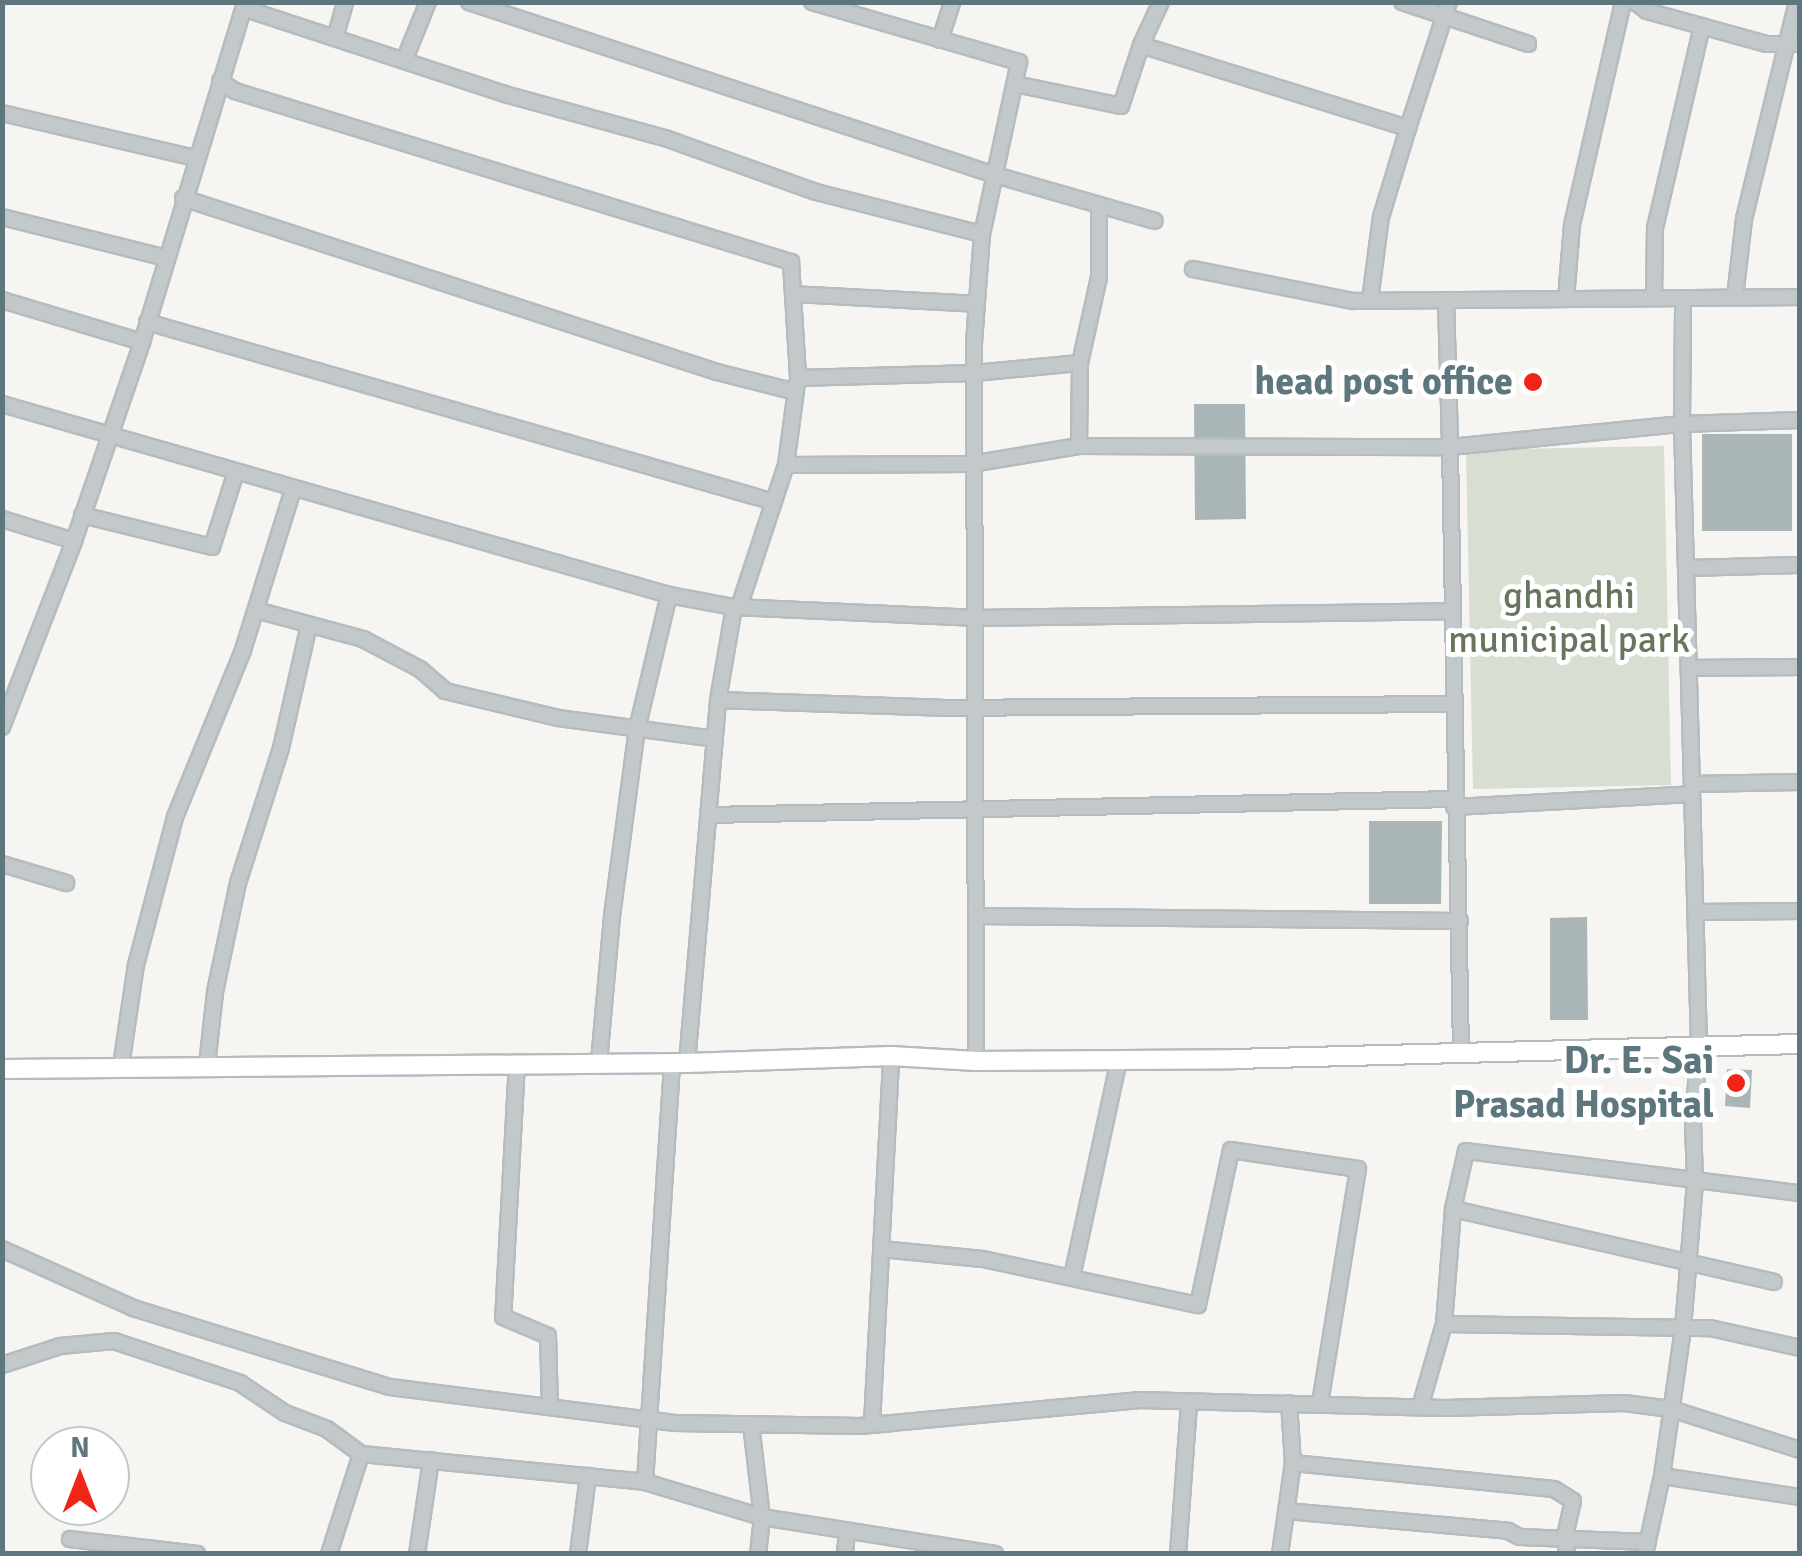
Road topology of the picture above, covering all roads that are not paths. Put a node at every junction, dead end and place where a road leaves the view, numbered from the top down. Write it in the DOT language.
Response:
graph roads {
  1 [pos="345,2"];
  2 [pos="428,2"];
  3 [pos="469,2"];
  4 [pos="812,2"];
  5 [pos="952,2"];
  6 [pos="1162,2"];
  7 [pos="1402,2"];
  8 [pos="1623,2"];
  9 [pos="1798,2"];
  10 [pos="244,5"];
  11 [pos="1644,5"];
  12 [pos="1446,10"];
  13 [pos="1702,26"];
  14 [pos="335,38"];
  15 [pos="940,40"];
  16 [pos="1528,44"];
  17 [pos="1792,44"];
  18 [pos="1141,45"];
  19 [pos="404,61"];
  20 [pos="220,81"];
  21 [pos="1015,84"];
  22 [pos="2,113"];
  23 [pos="1408,128"];
  24 [pos="195,158"];
  25 [pos="994,176"];
  26 [pos="183,198"];
  27 [pos="1099,205"];
  28 [pos="2,218"];
  29 [pos="1155,221"];
  30 [pos="982,234"];
  31 [pos="166,258"];
  32 [pos="1193,268"];
  33 [pos="793,294"];
  34 [pos="1800,297"];
  35 [pos="1654,298"];
  36 [pos="1683,298"];
  37 [pos="1736,298"];
  38 [pos="1566,299"];
  39 [pos="2,300"];
  40 [pos="1370,300"];
  41 [pos="1446,300"];
  42 [pos="977,304"];
  43 [pos="148,322"];
  44 [pos="142,342"];
  45 [pos="1080,364"];
  46 [pos="974,372"];
  47 [pos="797,384"];
  48 [pos="2,404"];
  49 [pos="1800,420"];
  50 [pos="1682,424"];
  51 [pos="109,435"];
  52 [pos="1079,446"];
  53 [pos="1450,446"];
  54 [pos="971,464"];
  55 [pos="786,465"];
  56 [pos="236,472"];
  57 [pos="293,489"];
  58 [pos="774,502"];
  59 [pos="82,515"];
  60 [pos="2,520"];
  61 [pos="74,541"];
  62 [pos="1800,565"];
  63 [pos="1686,568"];
  64 [pos="669,595"];
  65 [pos="737,605"];
  66 [pos="256,610"];
  67 [pos="1452,611"];
  68 [pos="973,618"];
  69 [pos="309,625"];
  70 [pos="1800,667"];
  71 [pos="1689,668"];
  72 [pos="718,700"];
  73 [pos="1453,704"];
  74 [pos="976,708"];
  75 [pos="2,727"];
  76 [pos="636,729"];
  77 [pos="715,740"];
  78 [pos="1800,782"];
  79 [pos="1692,789"];
  80 [pos="1454,803"];
  81 [pos="976,811"];
  82 [pos="710,815"];
  83 [pos="2,864"];
  84 [pos="66,883"];
  85 [pos="1800,911"];
  86 [pos="1696,912"];
  87 [pos="976,916"];
  88 [pos="1460,921"];
  89 [pos="1800,1044"];
  90 [pos="1699,1045"];
  91 [pos="1461,1054"];
  92 [pos="891,1056"];
  93 [pos="1119,1060"];
  94 [pos="517,1062"];
  95 [pos="598,1062"];
  96 [pos="976,1062"];
  97 [pos="680,1063"];
  98 [pos="207,1065"];
  99 [pos="121,1066"];
  100 [pos="2,1068"];
  101 [pos="1695,1182"];
  102 [pos="1800,1192"];
  103 [pos="1454,1209"];
  104 [pos="881,1248"];
  105 [pos="2,1249"];
  106 [pos="1688,1263"];
  107 [pos="1072,1277"];
  108 [pos="1774,1282"];
  109 [pos="1444,1324"];
  110 [pos="1683,1328"];
  111 [pos="1800,1348"];
  112 [pos="2,1365"];
  113 [pos="1189,1403"];
  114 [pos="1289,1403"];
  115 [pos="1320,1403"];
  116 [pos="1421,1404"];
  117 [pos="550,1407"];
  118 [pos="1671,1409"];
  119 [pos="652,1420"];
  120 [pos="752,1424"];
  121 [pos="872,1424"];
  122 [pos="1800,1450"];
  123 [pos="361,1454"];
  124 [pos="430,1460"];
  125 [pos="1293,1463"];
  126 [pos="588,1476"];
  127 [pos="1662,1476"];
  128 [pos="645,1482"];
  129 [pos="1800,1497"];
  130 [pos="1286,1512"];
  131 [pos="762,1517"];
  132 [pos="847,1531"];
  133 [pos="1564,1537"];
  134 [pos="70,1539"];
  135 [pos="905,1547"];
  136 [pos="1647,1548"];
  137 [pos="985,1553"];
  138 [pos="197,1554"];
  139 [pos="329,1554"];
  140 [pos="417,1554"];
  141 [pos="578,1554"];
  142 [pos="758,1554"];
  143 [pos="845,1554"];
  144 [pos="996,1554"];
  145 [pos="1178,1554"];
  146 [pos="1280,1554"];
  147 [pos="1567,1554"];
  1 -- 14 [label="street"];
  2 -- 19 [label="street"];
  3 -- 25 [label="street"];
  4 -- 15 [label="street"];
  5 -- 15 [label="street"];
  6 -- 18 [label="street"];
  7 -- 12 [label="street"];
  8 -- 38 [label="street"];
  9 -- 17 [label="street"];
  10 -- 14 [label="street"];
  10 -- 20 [label="street"];
  11 -- 13 [label="street"];
  12 -- 16 [label="street"];
  12 -- 23 [label="street"];
  13 -- 17 [label="street"];
  13 -- 35 [label="street"];
  14 -- 19 [label="street"];
  15 -- 21 [label="street"];
  17 -- 37 [label="street"];
  18 -- 21 [label="street"];
  18 -- 23 [label="street"];
  19 -- 30 [label="street"];
  20 -- 24 [label="street"];
  20 -- 33 [label="street"];
  21 -- 25 [label="street"];
  22 -- 24 [label="street"];
  23 -- 40 [label="street"];
  24 -- 26 [label="street"];
  25 -- 27 [label="street"];
  25 -- 30 [label="street"];
  26 -- 31 [label="street"];
  26 -- 47 [label="street"];
  27 -- 29 [label="street"];
  27 -- 45 [label="street"];
  28 -- 31 [label="street"];
  30 -- 42 [label="street"];
  31 -- 43 [label="street"];
  32 -- 40 [label="street"];
  33 -- 42 [label="street"];
  33 -- 47 [label="street"];
  34 -- 37 [label="street"];
  35 -- 36 [label="street"];
  35 -- 38 [label="street"];
  36 -- 37 [label="street"];
  36 -- 50 [label="street"];
  38 -- 41 [label="street"];
  39 -- 44 [label="street"];
  40 -- 41 [label="street"];
  41 -- 53 [label="street"];
  42 -- 46 [label="street"];
  43 -- 44 [label="street"];
  43 -- 58 [label="street"];
  44 -- 51 [label="street"];
  45 -- 46 [label="street"];
  45 -- 52 [label="street"];
  46 -- 47 [label="street"];
  46 -- 54 [label="street"];
  47 -- 55 [label="street"];
  48 -- 51 [label="street"];
  49 -- 50 [label="street"];
  50 -- 53 [label="street"];
  50 -- 63 [label="street"];
  51 -- 56 [label="street"];
  51 -- 59 [label="street"];
  52 -- 53 [label="street"];
  52 -- 54 [label="street"];
  53 -- 67 [label="street"];
  54 -- 55 [label="street"];
  54 -- 68 [label="street"];
  55 -- 58 [label="street"];
  56 -- 57 [label="street"];
  56 -- 59 [label="street"];
  57 -- 64 [label="street"];
  57 -- 66 [label="street"];
  58 -- 65 [label="street"];
  59 -- 61 [label="street"];
  60 -- 61 [label="street"];
  61 -- 75 [label="street"];
  62 -- 63 [label="street"];
  63 -- 71 [label="street"];
  64 -- 65 [label="street"];
  64 -- 76 [label="street"];
  65 -- 68 [label="street"];
  65 -- 72 [label="street"];
  66 -- 69 [label="street"];
  66 -- 99 [label="street"];
  67 -- 68 [label="street"];
  67 -- 73 [label="street"];
  68 -- 74 [label="street"];
  69 -- 76 [label="street"];
  69 -- 98 [label="street"];
  70 -- 71 [label="street"];
  71 -- 79 [label="street"];
  72 -- 74 [label="street"];
  72 -- 77 [label="street"];
  73 -- 74 [label="street"];
  73 -- 80 [label="street"];
  74 -- 81 [label="street"];
  76 -- 77 [label="street"];
  76 -- 95 [label="street"];
  77 -- 82 [label="street"];
  78 -- 79 [label="street"];
  79 -- 80 [label="street"];
  79 -- 86 [label="street"];
  80 -- 81 [label="street"];
  80 -- 88 [label="street"];
  81 -- 82 [label="street"];
  81 -- 87 [label="street"];
  82 -- 97 [label="street"];
  83 -- 84 [label="street"];
  85 -- 86 [label="street"];
  86 -- 90 [label="street"];
  87 -- 88 [label="street"];
  87 -- 96 [label="street"];
  88 -- 91 [label="street"];
  89 -- 90 [label="street"];
  90 -- 91 [label="street"];
  90 -- 101 [label="street"];
  91 -- 93 [label="street"];
  92 -- 96 [label="street"];
  92 -- 97 [label="street"];
  92 -- 104 [label="street"];
  93 -- 96 [label="street"];
  93 -- 107 [label="street"];
  94 -- 95 [label="street"];
  94 -- 98 [label="street"];
  94 -- 117 [label="street"];
  95 -- 97 [label="street"];
  97 -- 119 [label="street"];
  98 -- 99 [label="street"];
  99 -- 100 [label="street"];
  101 -- 102 [label="street"];
  101 -- 103 [label="street"];
  101 -- 106 [label="street"];
  103 -- 106 [label="street"];
  103 -- 109 [label="street"];
  104 -- 107 [label="street"];
  104 -- 121 [label="street"];
  105 -- 117 [label="street"];
  106 -- 108 [label="street"];
  106 -- 110 [label="street"];
  107 -- 115 [label="street"];
  109 -- 110 [label="street"];
  109 -- 116 [label="street"];
  110 -- 111 [label="street"];
  110 -- 118 [label="street"];
  112 -- 123 [label="street"];
  113 -- 114 [label="street"];
  113 -- 121 [label="street"];
  113 -- 145 [label="street"];
  114 -- 115 [label="street"];
  114 -- 125 [label="street"];
  115 -- 116 [label="street"];
  116 -- 118 [label="street"];
  117 -- 119 [label="street"];
  118 -- 122 [label="street"];
  118 -- 127 [label="street"];
  119 -- 120 [label="street"];
  119 -- 128 [label="street"];
  120 -- 121 [label="street"];
  120 -- 131 [label="street"];
  123 -- 124 [label="street"];
  123 -- 139 [label="street"];
  124 -- 126 [label="street"];
  124 -- 140 [label="street"];
  125 -- 130 [label="street"];
  125 -- 133 [label="street"];
  126 -- 128 [label="street"];
  126 -- 141 [label="street"];
  127 -- 129 [label="street"];
  127 -- 136 [label="street"];
  128 -- 131 [label="street"];
  130 -- 133 [label="street"];
  130 -- 146 [label="street"];
  131 -- 132 [label="street"];
  131 -- 142 [label="street"];
  132 -- 135 [label="street"];
  132 -- 143 [label="street"];
  133 -- 136 [label="street"];
  133 -- 147 [label="street"];
  134 -- 138 [label="street"];
  135 -- 137 [label="street"];
  137 -- 144 [label="street"];
}
